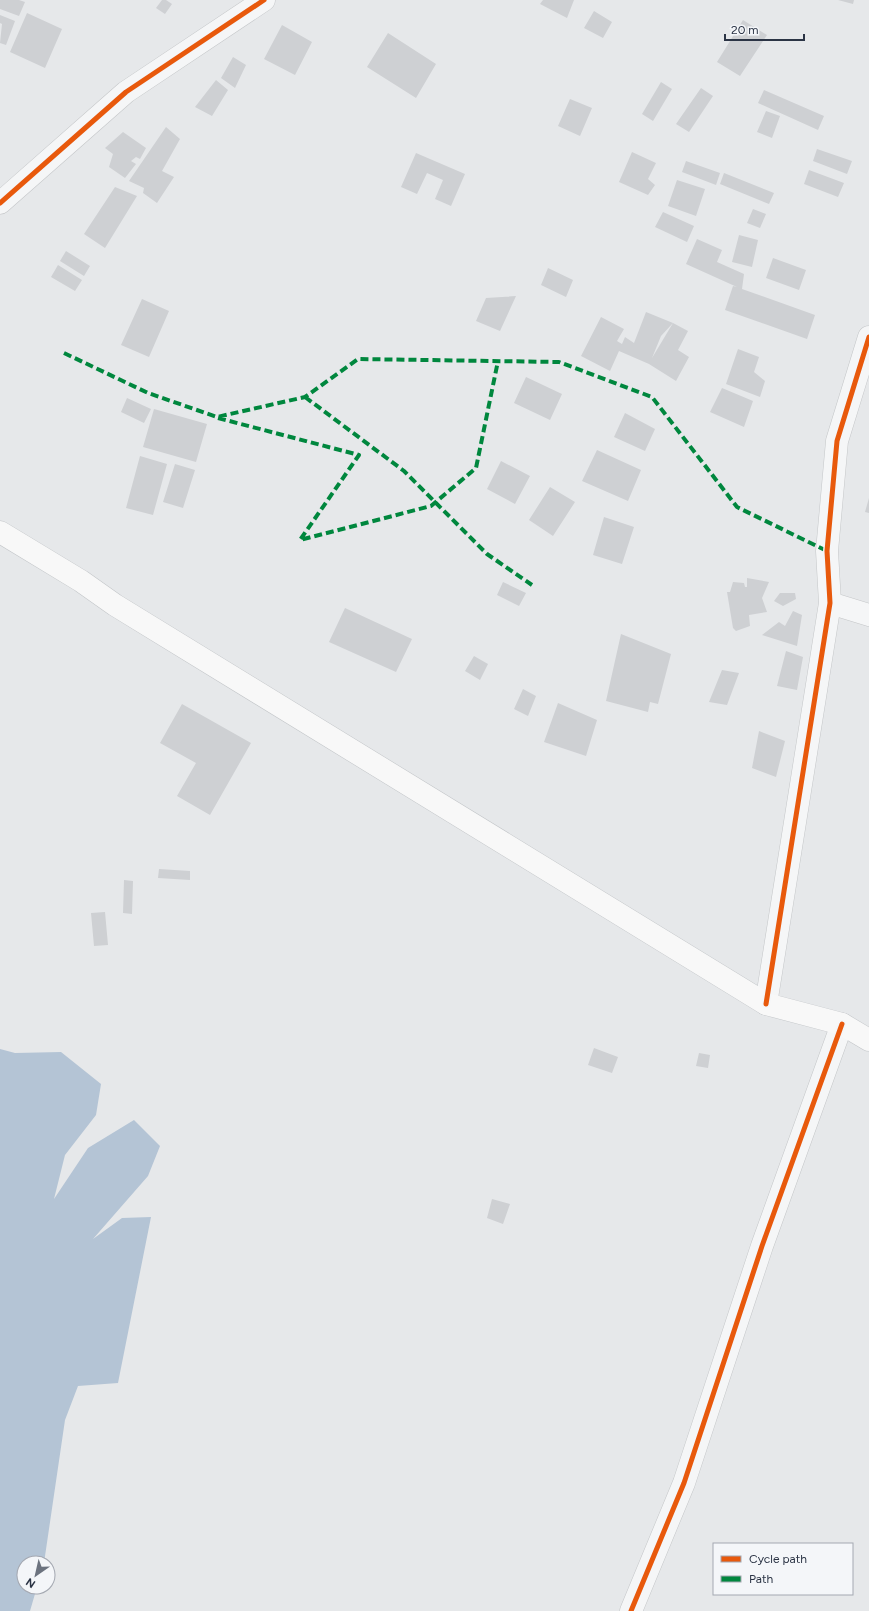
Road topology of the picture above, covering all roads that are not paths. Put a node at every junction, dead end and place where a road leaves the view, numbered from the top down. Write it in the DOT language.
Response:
graph roads {
  1 [pos="264,0"];
  2 [pos="0,203"];
  3 [pos="869,337"];
  4 [pos="0,532"];
  5 [pos="830,603"];
  6 [pos="869,615"];
  7 [pos="766,1004"];
  8 [pos="842,1024"];
  9 [pos="869,1040"];
  10 [pos="631,1611"];
  1 -- 2 [label="street"];
  3 -- 5 [label="street"];
  4 -- 7 [label="main road"];
  5 -- 6 [label="street"];
  5 -- 7 [label="street"];
  7 -- 8 [label="main road"];
  8 -- 9 [label="main road"];
  8 -- 10 [label="street"];
}
